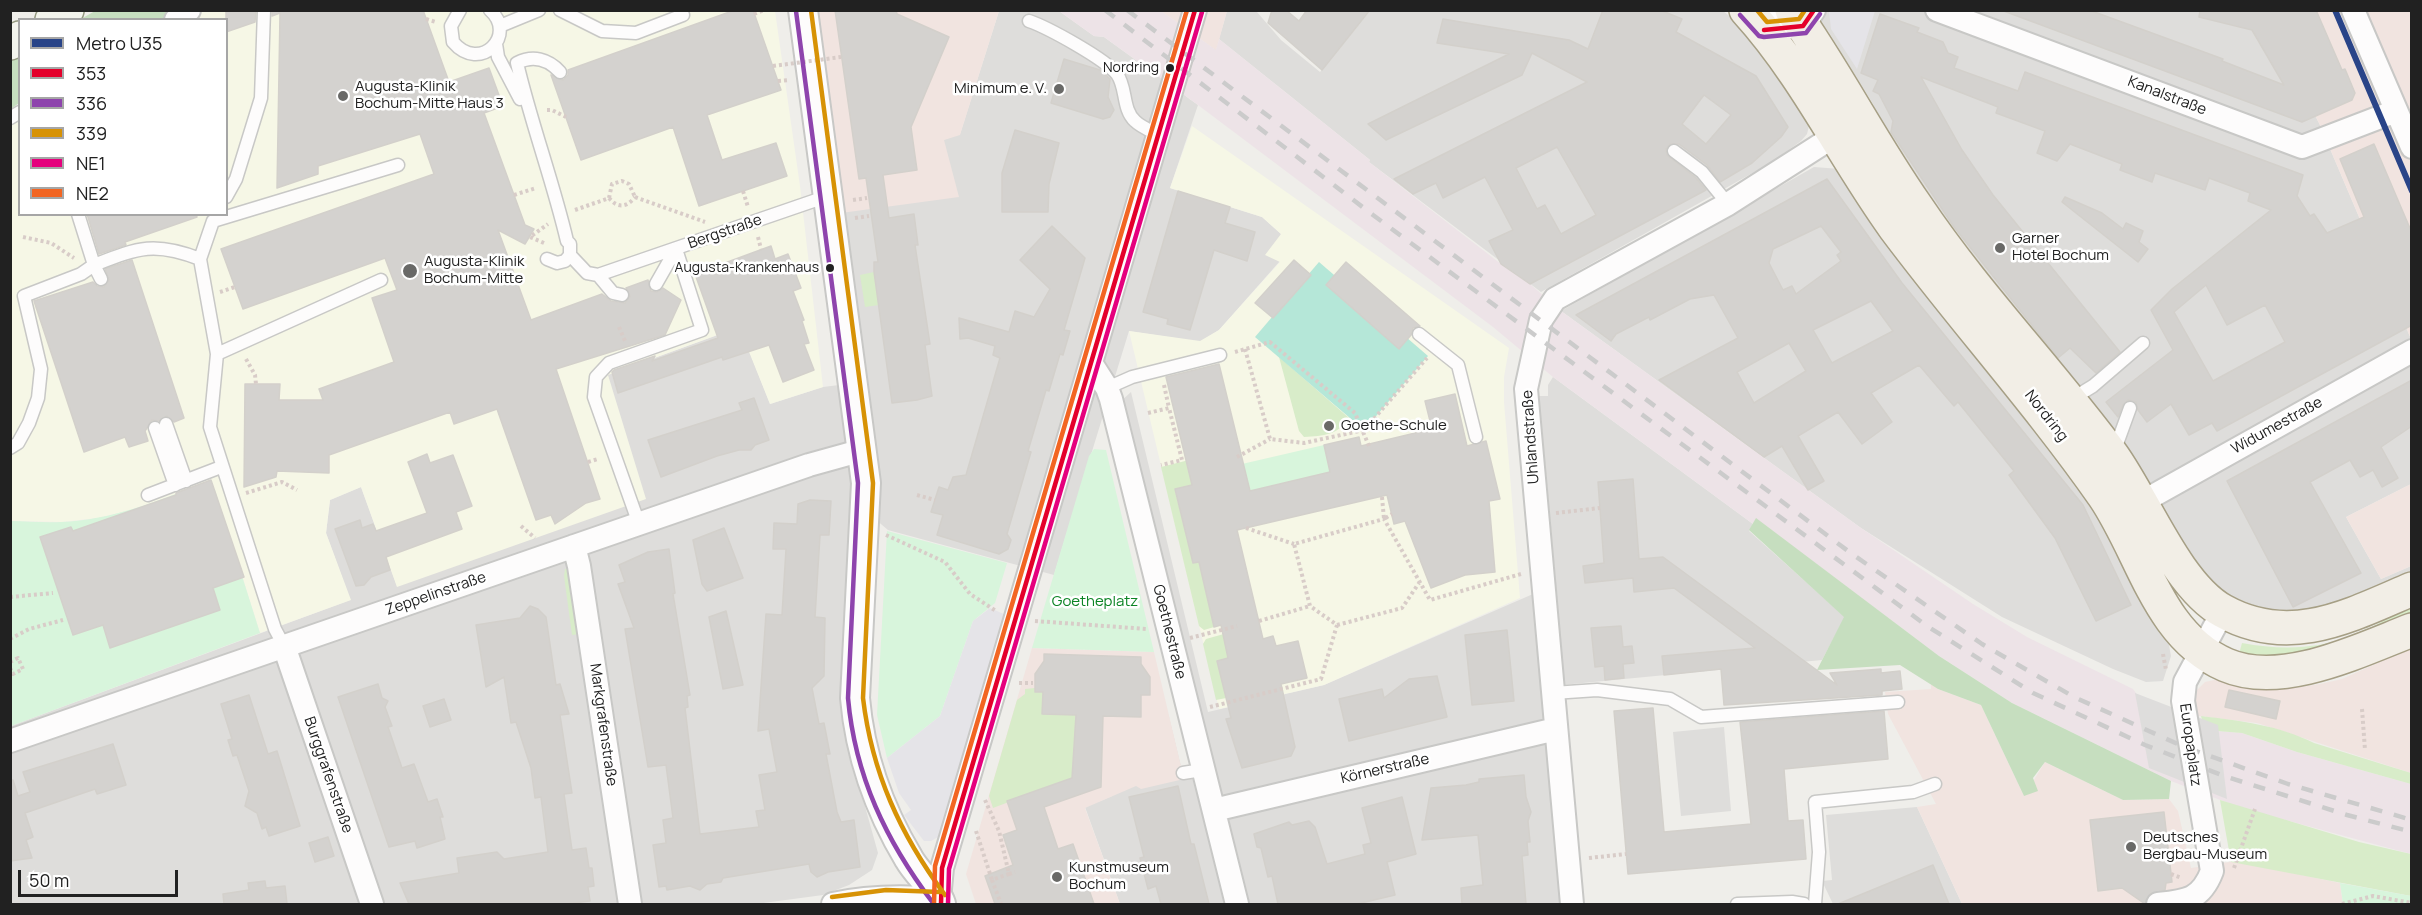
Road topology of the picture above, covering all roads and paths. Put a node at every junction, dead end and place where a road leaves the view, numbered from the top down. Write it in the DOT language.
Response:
graph roads {
  1 [pos="264,10"];
  2 [pos="460,10"];
  3 [pos="490,10"];
  4 [pos="539,10"];
  5 [pos="560,10"];
  6 [pos="764,10"];
  7 [pos="803,10"];
  8 [pos="1196,10"];
  9 [pos="1937,10"];
  10 [pos="2353,10"];
  11 [pos="754,14"];
  12 [pos="683,15"];
  13 [pos="1803,16"];
  14 [pos="1761,17"];
  15 [pos="1029,21"];
  16 [pos="500,26"];
  17 [pos="496,44"];
  18 [pos="842,57"];
  19 [pos="772,66"];
  20 [pos="560,72"];
  21 [pos="552,110"];
  22 [pos="544,111"];
  23 [pos="2396,111"];
  24 [pos="528,113"];
  25 [pos="566,117"];
  26 [pos="547,122"];
  27 [pos="1159,135"];
  28 [pos="1836,135"];
  29 [pos="2412,147"];
  30 [pos="1674,151"];
  31 [pos="398,165"];
  32 [pos="743,191"];
  33 [pos="524,192"];
  34 [pos="228,193"];
  35 [pos="514,195"];
  36 [pos="635,197"];
  37 [pos="609,198"];
  38 [pos="867,198"];
  39 [pos="572,199"];
  40 [pos="837,199"];
  41 [pos="747,204"];
  42 [pos="759,204"];
  43 [pos="1728,204"];
  44 [pos="576,210"];
  45 [pos="738,212"];
  46 [pos="228,214"];
  47 [pos="561,215"];
  48 [pos="79,216"];
  49 [pos="869,216"];
  50 [pos="215,218"];
  51 [pos="717,218"];
  52 [pos="579,219"];
  53 [pos="848,219"];
  54 [pos="706,222"];
  55 [pos="695,225"];
  56 [pos="23,237"];
  57 [pos="530,237"];
  58 [pos="714,237"];
  59 [pos="556,241"];
  60 [pos="676,249"];
  61 [pos="570,255"];
  62 [pos="200,259"];
  63 [pos="547,259"];
  64 [pos="94,265"];
  65 [pos="81,274"];
  66 [pos="592,274"];
  67 [pos="101,279"];
  68 [pos="381,280"];
  69 [pos="656,284"];
  70 [pos="622,295"];
  71 [pos="1419,334"];
  72 [pos="2143,343"];
  73 [pos="239,345"];
  74 [pos="1436,347"];
  75 [pos="1245,349"];
  76 [pos="2412,351"];
  77 [pos="217,354"];
  78 [pos="1220,355"];
  79 [pos="1091,363"];
  80 [pos="2108,383"];
  81 [pos="256,384"];
  82 [pos="1107,388"];
  83 [pos="2081,393"];
  84 [pos="2130,408"];
  85 [pos="1148,413"];
  86 [pos="160,426"];
  87 [pos="1364,430"];
  88 [pos="1476,437"];
  89 [pos="1270,439"];
  90 [pos="1369,446"];
  91 [pos="10,448"];
  92 [pos="863,450"];
  93 [pos="1237,457"];
  94 [pos="2099,464"];
  95 [pos="1161,465"];
  96 [pos="221,467"];
  97 [pos="181,483"];
  98 [pos="297,490"];
  99 [pos="148,495"];
  100 [pos="917,495"];
  101 [pos="1383,497"];
  102 [pos="231,498"];
  103 [pos="935,500"];
  104 [pos="2142,502"];
  105 [pos="1600,508"];
  106 [pos="1556,513"];
  107 [pos="1392,514"];
  108 [pos="1384,519"];
  109 [pos="639,524"];
  110 [pos="521,525"];
  111 [pos="1246,528"];
  112 [pos="883,534"];
  113 [pos="536,542"];
  114 [pos="1294,544"];
  115 [pos="574,546"];
  116 [pos="1524,573"];
  117 [pos="1419,583"];
  118 [pos="2412,589"];
  119 [pos="53,592"];
  120 [pos="10,597"];
  121 [pos="1310,606"];
  122 [pos="2223,611"];
  123 [pos="1015,617"];
  124 [pos="63,620"];
  125 [pos="1259,621"];
  126 [pos="1337,625"];
  127 [pos="1237,626"];
  128 [pos="2412,630"];
  129 [pos="1170,636"];
  130 [pos="10,639"];
  131 [pos="284,646"];
  132 [pos="2201,652"];
  133 [pos="11,661"];
  134 [pos="10,668"];
  135 [pos="1016,683"];
  136 [pos="1033,683"];
  137 [pos="1553,693"];
  138 [pos="1898,702"];
  139 [pos="2362,709"];
  140 [pos="1189,712"];
  141 [pos="1556,729"];
  142 [pos="10,741"];
  143 [pos="2365,750"];
  144 [pos="1935,784"];
  145 [pos="982,796"];
  146 [pos="2255,809"];
  147 [pos="1214,810"];
  148 [pos="976,830"];
  149 [pos="2242,844"];
  150 [pos="1626,854"];
  151 [pos="1568,861"];
  152 [pos="1016,872"];
  153 [pos="1009,874"];
  154 [pos="992,880"];
  155 [pos="940,902"];
  156 [pos="2412,903"];
  157 [pos="372,904"];
  158 [pos="630,904"];
  159 [pos="833,904"];
  160 [pos="1001,904"];
  161 [pos="1237,904"];
  162 [pos="1572,904"];
  163 [pos="1737,904"];
  164 [pos="1804,904"];
  165 [pos="1815,904"];
  166 [pos="2158,904"];
  167 [pos="2342,904"];
  1 -- 34 [label="lane"];
  2 -- 17 [label="lane"];
  3 -- 16 [label="lane"];
  4 -- 16 [label="lane"];
  5 -- 12 [label="lane"];
  6 -- 11 [label="path"];
  7 -- 40 [label="street"];
  8 -- 27 [label="street"];
  9 -- 23 [label="street, Kanalstraße"];
  10 -- 23 [label="street"];
  13 -- 14 [label="street"];
  13 -- 83 [label="main road, Nordring"];
  14 -- 28 [label="main road, Nordring"];
  15 -- 27 [label="lane"];
  16 -- 17 [label="lane"];
  17 -- 24 [label="lane"];
  18 -- 19 [label="path, bridge"];
  20 -- 24 [label="lane"];
  21 -- 25 [label="path"];
  22 -- 26 [label="path"];
  23 -- 29 [label="street"];
  24 -- 47 [label="lane"];
  27 -- 79 [label="street"];
  28 -- 43 [label="street, Uhlandstraße"];
  28 -- 94 [label="main road, Nordring"];
  30 -- 43 [label="lane"];
  31 -- 46 [label="lane"];
  32 -- 41 [label="path"];
  33 -- 35 [label="path"];
  36 -- 37 [label="path"];
  36 -- 37 [label="path"];
  36 -- 54 [label="path"];
  37 -- 44 [label="path"];
  38 -- 40 [label="path"];
  39 -- 44 [label="path"];
  40 -- 58 [label="lane, Bergstraße"];
  40 -- 92 [label="street"];
  42 -- 45 [label="path"];
  43 -- 137 [label="street, Uhlandstraße"];
  44 -- 47 [label="path"];
  44 -- 52 [label="path"];
  47 -- 59 [label="lane"];
  48 -- 64 [label="lane"];
  49 -- 53 [label="path"];
  50 -- 62 [label="lane"];
  51 -- 54 [label="path"];
  54 -- 55 [label="path"];
  54 -- 58 [label="path"];
  56 -- 65 [label="path"];
  57 -- 59 [label="path"];
  58 -- 60 [label="lane, Bergstraße"];
  59 -- 61 [label="lane"];
  60 -- 66 [label="lane, Bergstraße"];
  60 -- 69 [label="lane"];
  60 -- 109 [label="lane"];
  61 -- 63 [label="lane"];
  61 -- 66 [label="lane"];
  62 -- 64 [label="lane"];
  62 -- 77 [label="lane"];
  64 -- 65 [label="lane"];
  64 -- 67 [label="lane"];
  65 -- 91 [label="lane"];
  66 -- 70 [label="lane"];
  68 -- 73 [label="lane"];
  71 -- 74 [label="lane"];
  72 -- 83 [label="lane"];
  73 -- 77 [label="lane"];
  73 -- 81 [label="path"];
  74 -- 87 [label="path"];
  74 -- 88 [label="lane"];
  75 -- 78 [label="path"];
  75 -- 87 [label="path"];
  75 -- 89 [label="path"];
  76 -- 104 [label="street, Widumestraße"];
  77 -- 96 [label="lane"];
  78 -- 82 [label="lane"];
  79 -- 82 [label="street, Goethestraße"];
  79 -- 123 [label="street"];
  80 -- 83 [label="lane"];
  82 -- 129 [label="street, Goethestraße"];
  83 -- 94 [label="main road, Nordring"];
  84 -- 94 [label="lane"];
  85 -- 95 [label="path"];
  86 -- 97 [label="lane"];
  87 -- 89 [label="path"];
  87 -- 90 [label="path"];
  89 -- 93 [label="path"];
  92 -- 109 [label="street, Zeppelinstraße"];
  92 -- 155 [label="street"];
  94 -- 104 [label="main road, Nordring"];
  94 -- 132 [label="main road, Nordring"];
  96 -- 97 [label="lane"];
  96 -- 102 [label="lane"];
  97 -- 99 [label="lane"];
  98 -- 102 [label="path"];
  100 -- 103 [label="path"];
  101 -- 108 [label="path"];
  102 -- 131 [label="lane"];
  104 -- 122 [label="main road, Nordring"];
  105 -- 106 [label="path"];
  107 -- 108 [label="path"];
  108 -- 114 [label="path"];
  108 -- 117 [label="path"];
  109 -- 115 [label="street, Zeppelinstraße"];
  110 -- 113 [label="path"];
  111 -- 114 [label="path"];
  112 -- 123 [label="path"];
  114 -- 121 [label="path"];
  115 -- 131 [label="street, Zeppelinstraße"];
  115 -- 158 [label="street, Markgrafenstraße"];
  116 -- 117 [label="path"];
  117 -- 126 [label="path"];
  118 -- 122 [label="main road, Nordring"];
  119 -- 120 [label="path"];
  121 -- 125 [label="path"];
  121 -- 126 [label="path"];
  122 -- 132 [label="street, Europaplatz"];
  123 -- 129 [label="path"];
  123 -- 155 [label="street"];
  124 -- 130 [label="path"];
  126 -- 140 [label="path"];
  127 -- 129 [label="path"];
  128 -- 132 [label="main road, Nordring"];
  129 -- 140 [label="street, Goethestraße"];
  131 -- 142 [label="street, Zeppelinstraße"];
  131 -- 157 [label="street, Burggrafenstraße"];
  132 -- 166 [label="street, Europaplatz"];
  133 -- 134 [label="path"];
  135 -- 136 [label="path"];
  137 -- 138 [label="lane"];
  137 -- 141 [label="street, Uhlandstraße"];
  139 -- 143 [label="path"];
  140 -- 147 [label="street, Goethestraße"];
  141 -- 147 [label="street, Körnerstraße"];
  141 -- 151 [label="street, Uhlandstraße"];
  144 -- 165 [label="lane"];
  145 -- 153 [label="path"];
  146 -- 149 [label="path"];
  147 -- 161 [label="street, Goethestraße"];
  148 -- 154 [label="path"];
  150 -- 151 [label="path"];
  151 -- 162 [label="street, Uhlandstraße"];
  152 -- 153 [label="path"];
  153 -- 154 [label="path"];
  154 -- 160 [label="path"];
  155 -- 159 [label="street"];
  156 -- 167 [label="path"];
  163 -- 164 [label="lane"];
}
